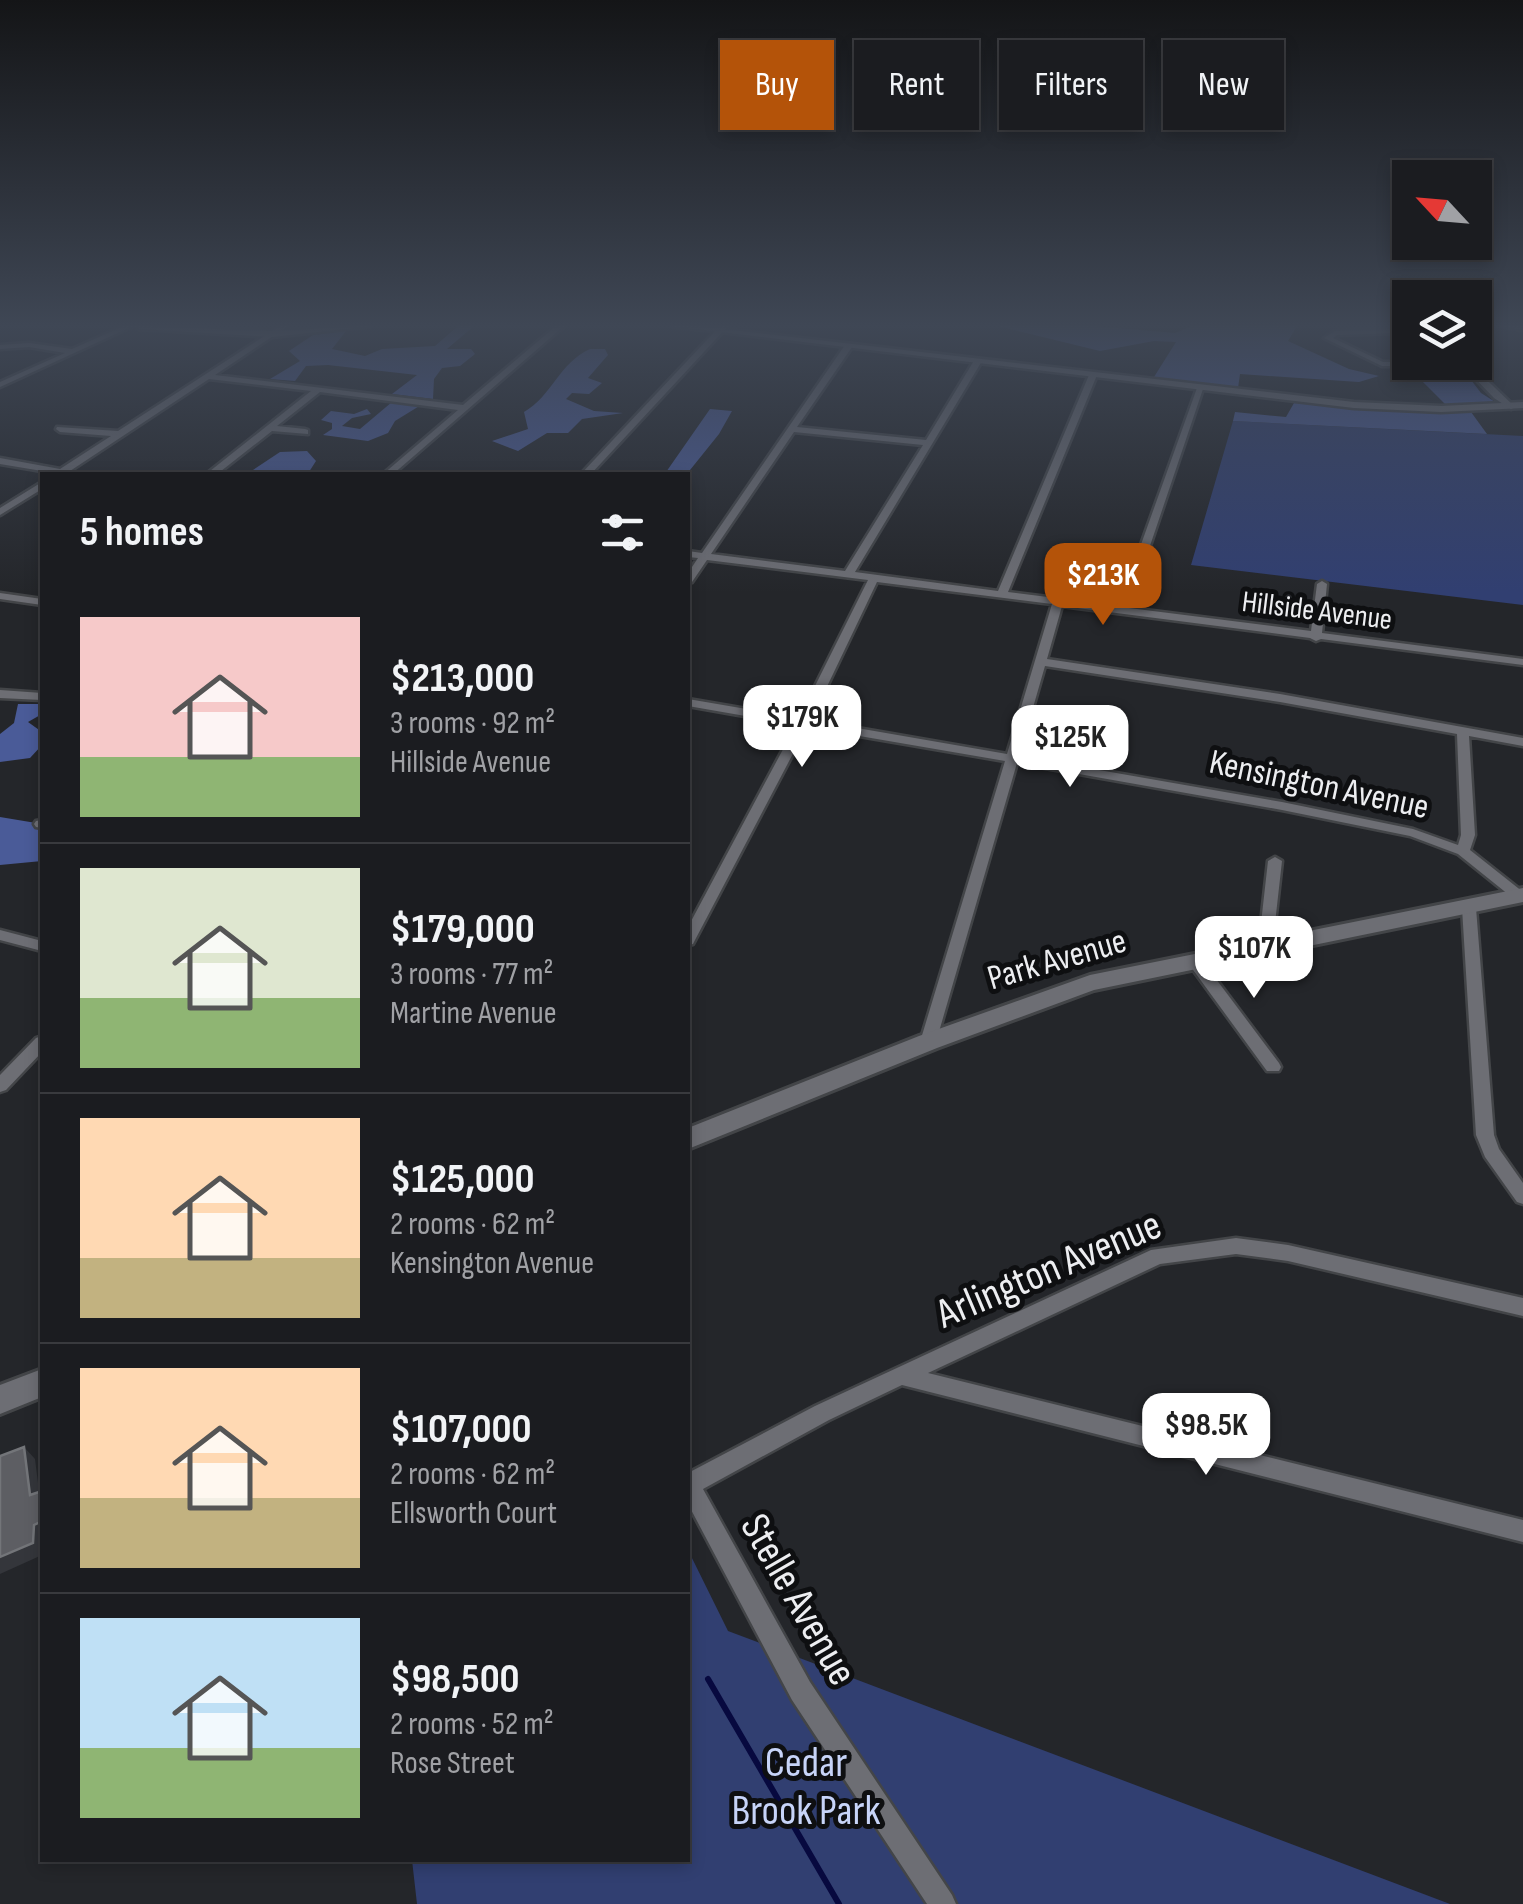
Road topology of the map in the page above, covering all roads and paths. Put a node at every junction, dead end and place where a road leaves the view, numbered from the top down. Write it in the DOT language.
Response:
graph roads {
  1 [pos="148,415"];
  2 [pos="286,415"];
  3 [pos="456,415"];
  4 [pos="640,415"];
  5 [pos="802,415"];
  6 [pos="945,415"];
  7 [pos="1076,415"];
  8 [pos="1192,415"];
  9 [pos="61,424"];
  10 [pos="270,428"];
  11 [pos="792,429"];
  12 [pos="305,432"];
  13 [pos="119,434"];
  14 [pos="928,443"];
  15 [pos="0,460"];
  16 [pos="51,472"];
  17 [pos="62,472"];
  18 [pos="214,472"];
  19 [pos="390,472"];
  20 [pos="588,472"];
  21 [pos="40,485"];
  22 [pos="0,512"];
  23 [pos="690,554"];
  24 [pos="705,556"];
  25 [pos="848,575"];
  26 [pos="690,577"];
  27 [pos="874,578"];
  28 [pos="1322,584"];
  29 [pos="1002,594"];
  30 [pos="0,596"];
  31 [pos="40,602"];
  32 [pos="1058,602"];
  33 [pos="1123,610"];
  34 [pos="1316,638"];
  35 [pos="1041,662"];
  36 [pos="1523,662"];
  37 [pos="0,694"];
  38 [pos="40,697"];
  39 [pos="690,702"];
  40 [pos="804,721"];
  41 [pos="1463,731"];
  42 [pos="1523,742"];
  43 [pos="1014,758"];
  44 [pos="1463,851"];
  45 [pos="1275,860"];
  46 [pos="1521,895"];
  47 [pos="1469,908"];
  48 [pos="0,935"];
  49 [pos="690,936"];
  50 [pos="40,945"];
  51 [pos="1266,950"];
  52 [pos="1196,963"];
  53 [pos="928,1042"];
  54 [pos="40,1044"];
  55 [pos="1273,1067"];
  56 [pos="0,1086"];
  57 [pos="690,1137"];
  58 [pos="1523,1197"];
  59 [pos="1523,1307"];
  60 [pos="902,1376"];
  61 [pos="40,1385"];
  62 [pos="0,1400"];
  63 [pos="690,1483"];
  64 [pos="690,1488"];
  65 [pos="1523,1531"];
  66 [pos="944,1904"];
  1 -- 13 [label="street"];
  2 -- 10 [label="street"];
  3 -- 19 [label="street"];
  4 -- 20 [label="street"];
  5 -- 11 [label="street"];
  6 -- 14 [label="street"];
  7 -- 29 [label="street"];
  8 -- 33 [label="street"];
  9 -- 13 [label="street"];
  10 -- 12 [label="street"];
  10 -- 18 [label="street"];
  11 -- 14 [label="street"];
  11 -- 24 [label="street"];
  13 -- 17 [label="street"];
  14 -- 25 [label="street"];
  15 -- 16 [label="street"];
  21 -- 22 [label="street"];
  23 -- 24 [label="street, Hillside Avenue"];
  24 -- 25 [label="street, Hillside Avenue"];
  24 -- 26 [label="street"];
  25 -- 27 [label="street, Hillside Avenue"];
  27 -- 29 [label="street, Hillside Avenue"];
  27 -- 40 [label="street"];
  28 -- 34 [label="street"];
  29 -- 32 [label="street, Hillside Avenue"];
  30 -- 31 [label="street"];
  32 -- 33 [label="street, Hillside Avenue"];
  32 -- 35 [label="street"];
  33 -- 34 [label="street, Hillside Avenue"];
  34 -- 36 [label="street, Hillside Avenue"];
  35 -- 41 [label="street"];
  35 -- 43 [label="street"];
  37 -- 38 [label="street"];
  39 -- 40 [label="street, Kensington Avenue"];
  40 -- 43 [label="street, Kensington Avenue"];
  40 -- 49 [label="street"];
  41 -- 42 [label="street"];
  41 -- 44 [label="street"];
  43 -- 44 [label="street, Kensington Avenue"];
  43 -- 53 [label="street"];
  44 -- 46 [label="street, Kensington Avenue"];
  45 -- 51 [label="street"];
  46 -- 47 [label="main road, Park Avenue"];
  47 -- 51 [label="main road, Park Avenue"];
  47 -- 58 [label="street"];
  48 -- 50 [label="street"];
  51 -- 52 [label="main road, Park Avenue"];
  52 -- 53 [label="main road, Park Avenue"];
  52 -- 55 [label="street"];
  53 -- 57 [label="main road, Park Avenue"];
  54 -- 56 [label="street"];
  59 -- 60 [label="street, Arlington Avenue"];
  60 -- 63 [label="street, Arlington Avenue"];
  60 -- 65 [label="street"];
  61 -- 62 [label="main road"];
  64 -- 66 [label="street, Stelle Avenue"];
}
